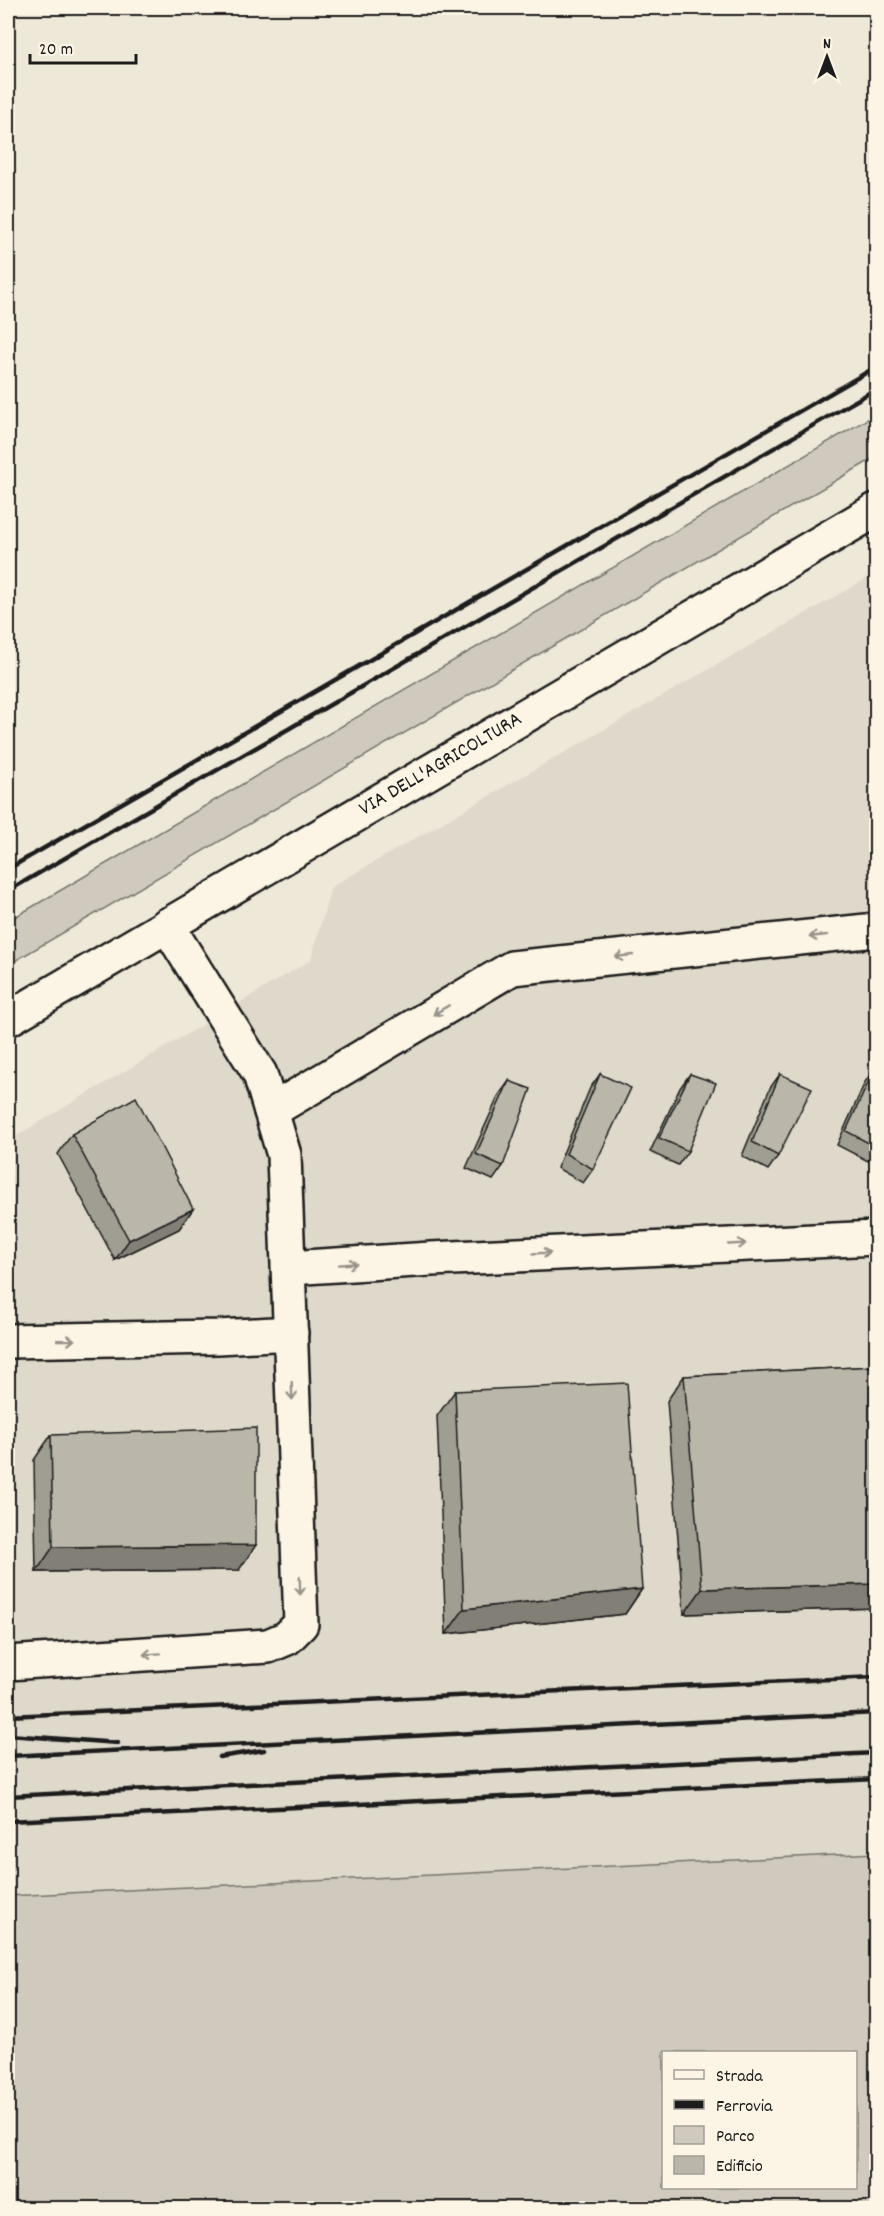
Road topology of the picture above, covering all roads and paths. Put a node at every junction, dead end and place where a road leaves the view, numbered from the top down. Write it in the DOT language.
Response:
graph roads {
  1 [pos="876,510"];
  2 [pos="167,925"];
  3 [pos="876,930"];
  4 [pos="8,1019"];
  5 [pos="271,1110"];
  6 [pos="876,1238"];
  7 [pos="289,1268"];
  8 [pos="291,1333"];
  9 [pos="8,1341"];
  10 [pos="8,1663"];
  1 -- 2 [label="street, VIA DELL'AGRICOLTURA"];
  2 -- 4 [label="street, VIA DELL'AGRICOLTURA"];
  2 -- 5 [label="street"];
  3 -- 5 [label="street, one-way"];
  5 -- 7 [label="street"];
  7 -- 6 [label="street, one-way"];
  7 -- 8 [label="street"];
  9 -- 8 [label="street, one-way"];
  8 -- 10 [label="street, one-way"];
}
